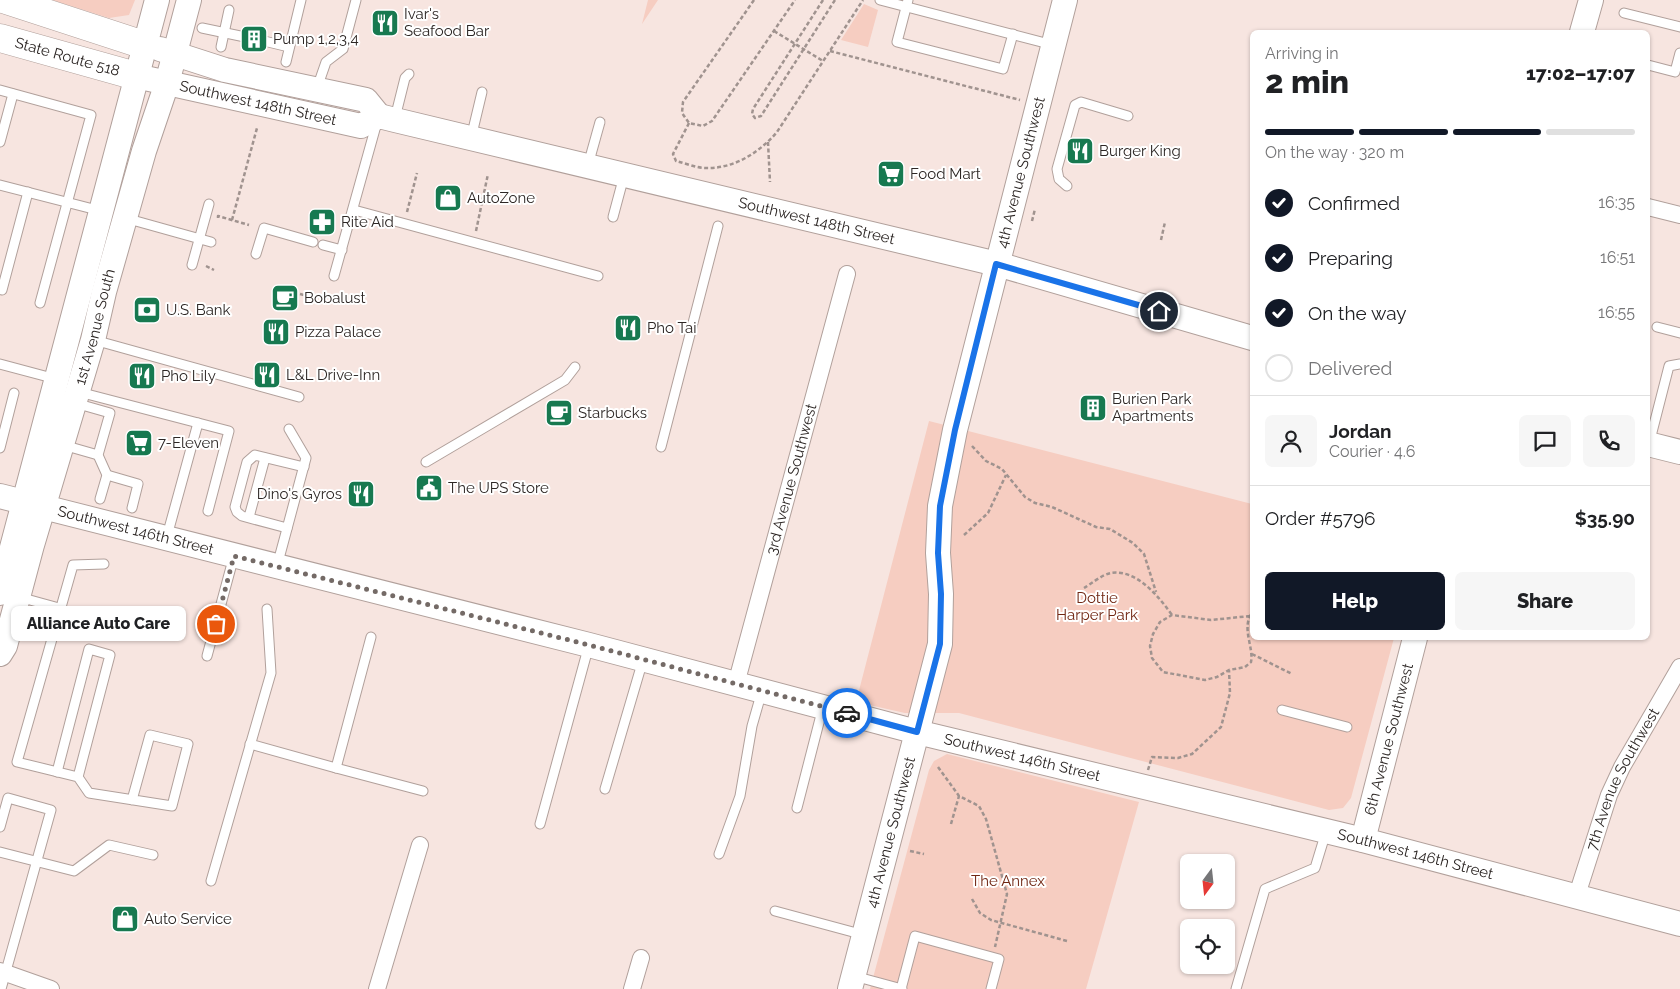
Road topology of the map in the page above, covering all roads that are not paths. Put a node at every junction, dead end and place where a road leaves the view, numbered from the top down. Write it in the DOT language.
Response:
graph roads {
  1 [pos="6,0"];
  2 [pos="157,0"];
  3 [pos="189,0"];
  4 [pos="301,0"];
  5 [pos="356,0"];
  6 [pos="880,0"];
  7 [pos="1065,0"];
  8 [pos="1591,0"];
  9 [pos="907,3"];
  10 [pos="229,10"];
  11 [pos="1624,14"];
  12 [pos="1680,27"];
  13 [pos="202,28"];
  14 [pos="1583,30"];
  15 [pos="224,33"];
  16 [pos="1012,34"];
  17 [pos="0,38"];
  18 [pos="245,38"];
  19 [pos="264,41"];
  20 [pos="144,44"];
  21 [pos="1054,45"];
  22 [pos="221,46"];
  23 [pos="290,47"];
  24 [pos="174,53"];
  25 [pos="1680,53"];
  26 [pos="286,62"];
  27 [pos="1650,66"];
  28 [pos="409,74"];
  29 [pos="136,76"];
  30 [pos="167,83"];
  31 [pos="317,89"];
  32 [pos="0,90"];
  33 [pos="482,92"];
  34 [pos="13,94"];
  35 [pos="1128,116"];
  36 [pos="387,118"];
  37 [pos="600,122"];
  38 [pos="471,138"];
  39 [pos="0,142"];
  40 [pos="588,167"];
  41 [pos="624,176"];
  42 [pos="0,185"];
  43 [pos="1067,186"];
  44 [pos="28,192"];
  45 [pos="67,202"];
  46 [pos="209,204"];
  47 [pos="1650,208"];
  48 [pos="354,210"];
  49 [pos="101,211"];
  50 [pos="1680,215"];
  51 [pos="125,218"];
  52 [pos="613,218"];
  53 [pos="718,226"];
  54 [pos="199,238"];
  55 [pos="212,242"];
  56 [pos="313,242"];
  57 [pos="323,245"];
  58 [pos="342,250"];
  59 [pos="256,254"];
  60 [pos="996,264"];
  61 [pos="192,265"];
  62 [pos="847,274"];
  63 [pos="334,276"];
  64 [pos="598,276"];
  65 [pos="2,290"];
  66 [pos="40,303"];
  67 [pos="1657,327"];
  68 [pos="1680,333"];
  69 [pos="1250,337"];
  70 [pos="93,340"];
  71 [pos="0,364"];
  72 [pos="1680,364"];
  73 [pos="575,367"];
  74 [pos="57,379"];
  75 [pos="14,393"];
  76 [pos="299,397"];
  77 [pos="77,398"];
  78 [pos="198,423"];
  79 [pos="289,429"];
  80 [pos="1650,437"];
  81 [pos="1650,444"];
  82 [pos="63,445"];
  83 [pos="661,447"];
  84 [pos="0,448"];
  85 [pos="1680,452"];
  86 [pos="98,455"];
  87 [pos="265,458"];
  88 [pos="426,462"];
  89 [pos="304,467"];
  90 [pos="107,475"];
  91 [pos="0,496"];
  92 [pos="100,499"];
  93 [pos="34,505"];
  94 [pos="132,508"];
  95 [pos="208,511"];
  96 [pos="249,518"];
  97 [pos="287,528"];
  98 [pos="167,538"];
  99 [pos="234,556"];
  100 [pos="104,564"];
  101 [pos="277,567"];
  102 [pos="9,595"];
  103 [pos="59,608"];
  104 [pos="267,609"];
  105 [pos="371,638"];
  106 [pos="1414,640"];
  107 [pos="589,645"];
  108 [pos="0,654"];
  109 [pos="207,656"];
  110 [pos="644,660"];
  111 [pos="1680,667"];
  112 [pos="736,684"];
  113 [pos="762,691"];
  114 [pos="823,707"];
  115 [pos="1282,710"];
  116 [pos="1347,727"];
  117 [pos="917,732"];
  118 [pos="250,744"];
  119 [pos="336,768"];
  120 [pos="57,772"];
  121 [pos="78,777"];
  122 [pos="605,789"];
  123 [pos="422,791"];
  124 [pos="132,800"];
  125 [pos="797,808"];
  126 [pos="540,824"];
  127 [pos="0,827"];
  128 [pos="1326,832"];
  129 [pos="1362,840"];
  130 [pos="420,844"];
  131 [pos="0,852"];
  132 [pos="718,854"];
  133 [pos="153,855"];
  134 [pos="36,862"];
  135 [pos="211,881"];
  136 [pos="1576,898"];
  137 [pos="775,911"];
  138 [pos="1680,924"];
  139 [pos="864,935"];
  140 [pos="641,958"];
  141 [pos="3,972"];
  142 [pos="852,983"];
  143 [pos="1,989"];
  144 [pos="49,989"];
  145 [pos="377,989"];
  146 [pos="632,989"];
  147 [pos="901,989"];
  148 [pos="990,989"];
  149 [pos="1236,989"];
  1 -- 20 [label="highway"];
  2 -- 20 [label="street, 1st Avenue South"];
  3 -- 24 [label="street, 1st Avenue South"];
  4 -- 23 [label="lane"];
  5 -- 31 [label="lane"];
  6 -- 9 [label="lane"];
  7 -- 21 [label="street, 4th Avenue Southwest"];
  8 -- 14 [label="street"];
  9 -- 16 [label="lane"];
  9 -- 16 [label="lane"];
  10 -- 15 [label="lane"];
  11 -- 12 [label="lane"];
  13 -- 15 [label="lane"];
  15 -- 18 [label="lane"];
  15 -- 22 [label="lane"];
  16 -- 21 [label="lane"];
  17 -- 29 [label="highway, State Route 518"];
  19 -- 23 [label="lane"];
  20 -- 24 [label="street, Southwest 148th Street"];
  20 -- 29 [label="street, 1st Avenue South"];
  21 -- 60 [label="street, 4th Avenue Southwest"];
  23 -- 26 [label="lane"];
  24 -- 30 [label="street, 1st Avenue South"];
  24 -- 31 [label="street, Southwest 148th Street"];
  25 -- 27 [label="lane"];
  28 -- 36 [label="lane"];
  29 -- 30 [label="street, Southwest 148th Street"];
  29 -- 49 [label="street, 1st Avenue South"];
  30 -- 36 [label="street, Southwest 148th Street"];
  30 -- 51 [label="street, 1st Avenue South"];
  31 -- 36 [label="street, Southwest 148th Street"];
  32 -- 34 [label="lane"];
  33 -- 38 [label="lane"];
  34 -- 39 [label="lane"];
  34 -- 45 [label="lane"];
  35 -- 43 [label="lane"];
  36 -- 38 [label="street, Southwest 148th Street"];
  36 -- 48 [label="lane"];
  37 -- 40 [label="lane"];
  38 -- 40 [label="street, Southwest 148th Street"];
  40 -- 41 [label="street, Southwest 148th Street"];
  41 -- 52 [label="lane"];
  41 -- 60 [label="street, Southwest 148th Street"];
  42 -- 44 [label="lane"];
  44 -- 45 [label="lane"];
  44 -- 65 [label="lane"];
  45 -- 49 [label="lane"];
  45 -- 66 [label="lane"];
  46 -- 54 [label="lane"];
  47 -- 50 [label="street"];
  48 -- 58 [label="lane"];
  48 -- 64 [label="lane"];
  49 -- 74 [label="street, 1st Avenue South"];
  51 -- 54 [label="lane"];
  51 -- 70 [label="street, 1st Avenue South"];
  53 -- 83 [label="lane"];
  54 -- 55 [label="lane"];
  54 -- 61 [label="lane"];
  56 -- 59 [label="lane"];
  57 -- 58 [label="lane"];
  58 -- 63 [label="lane"];
  60 -- 69 [label="street, Southwest 148th Street"];
  60 -- 117 [label="street, 4th Avenue Southwest"];
  62 -- 112 [label="street, 3rd Avenue Southwest"];
  67 -- 68 [label="lane"];
  70 -- 76 [label="lane"];
  70 -- 77 [label="street, 1st Avenue South"];
  71 -- 74 [label="lane"];
  72 -- 80 [label="lane"];
  73 -- 88 [label="lane"];
  74 -- 93 [label="street, 1st Avenue South"];
  75 -- 84 [label="lane"];
  77 -- 78 [label="lane"];
  77 -- 82 [label="street, 1st Avenue South"];
  77 -- 86 [label="lane"];
  78 -- 95 [label="lane"];
  78 -- 98 [label="lane"];
  79 -- 89 [label="lane"];
  81 -- 85 [label="street"];
  82 -- 86 [label="lane"];
  82 -- 93 [label="street, 1st Avenue South"];
  86 -- 90 [label="lane"];
  87 -- 89 [label="lane"];
  87 -- 96 [label="lane"];
  87 -- 96 [label="lane"];
  89 -- 97 [label="lane"];
  90 -- 92 [label="lane"];
  90 -- 94 [label="lane"];
  91 -- 93 [label="street, Southwest 146th Street"];
  93 -- 98 [label="street, Southwest 146th Street"];
  93 -- 102 [label="street, 1st Avenue South"];
  96 -- 97 [label="lane"];
  97 -- 101 [label="lane"];
  98 -- 99 [label="street, Southwest 146th Street"];
  99 -- 101 [label="street, Southwest 146th Street"];
  99 -- 109 [label="lane"];
  100 -- 103 [label="lane"];
  101 -- 107 [label="street, Southwest 146th Street"];
  102 -- 103 [label="lane"];
  102 -- 108 [label="street, 1st Avenue South"];
  103 -- 120 [label="lane"];
  104 -- 118 [label="lane"];
  105 -- 119 [label="lane"];
  106 -- 129 [label="street, 6th Avenue Southwest"];
  107 -- 110 [label="street, Southwest 146th Street"];
  107 -- 126 [label="lane"];
  110 -- 112 [label="street, Southwest 146th Street"];
  110 -- 122 [label="lane"];
  111 -- 136 [label="street, 7th Avenue Southwest"];
  112 -- 113 [label="street, Southwest 146th Street"];
  113 -- 114 [label="street, Southwest 146th Street"];
  113 -- 132 [label="lane"];
  114 -- 117 [label="street, Southwest 146th Street"];
  114 -- 125 [label="lane"];
  115 -- 116 [label="lane"];
  117 -- 128 [label="street, Southwest 146th Street"];
  117 -- 139 [label="street, 4th Avenue Southwest"];
  118 -- 119 [label="lane"];
  118 -- 135 [label="lane"];
  119 -- 123 [label="lane"];
  120 -- 121 [label="lane"];
  120 -- 121 [label="lane"];
  121 -- 124 [label="lane"];
  124 -- 124 [label="lane"];
  127 -- 134 [label="lane"];
  128 -- 129 [label="street, Southwest 146th Street"];
  128 -- 149 [label="lane"];
  129 -- 136 [label="street, Southwest 146th Street"];
  130 -- 145 [label="street"];
  131 -- 134 [label="lane"];
  133 -- 134 [label="lane"];
  134 -- 141 [label="lane"];
  136 -- 138 [label="street, Southwest 146th Street"];
  137 -- 139 [label="lane"];
  139 -- 142 [label="street, 4th Avenue Southwest"];
  140 -- 146 [label="street"];
  141 -- 143 [label="lane"];
  141 -- 144 [label="street"];
  142 -- 147 [label="lane"];
  147 -- 148 [label="lane"];
}
